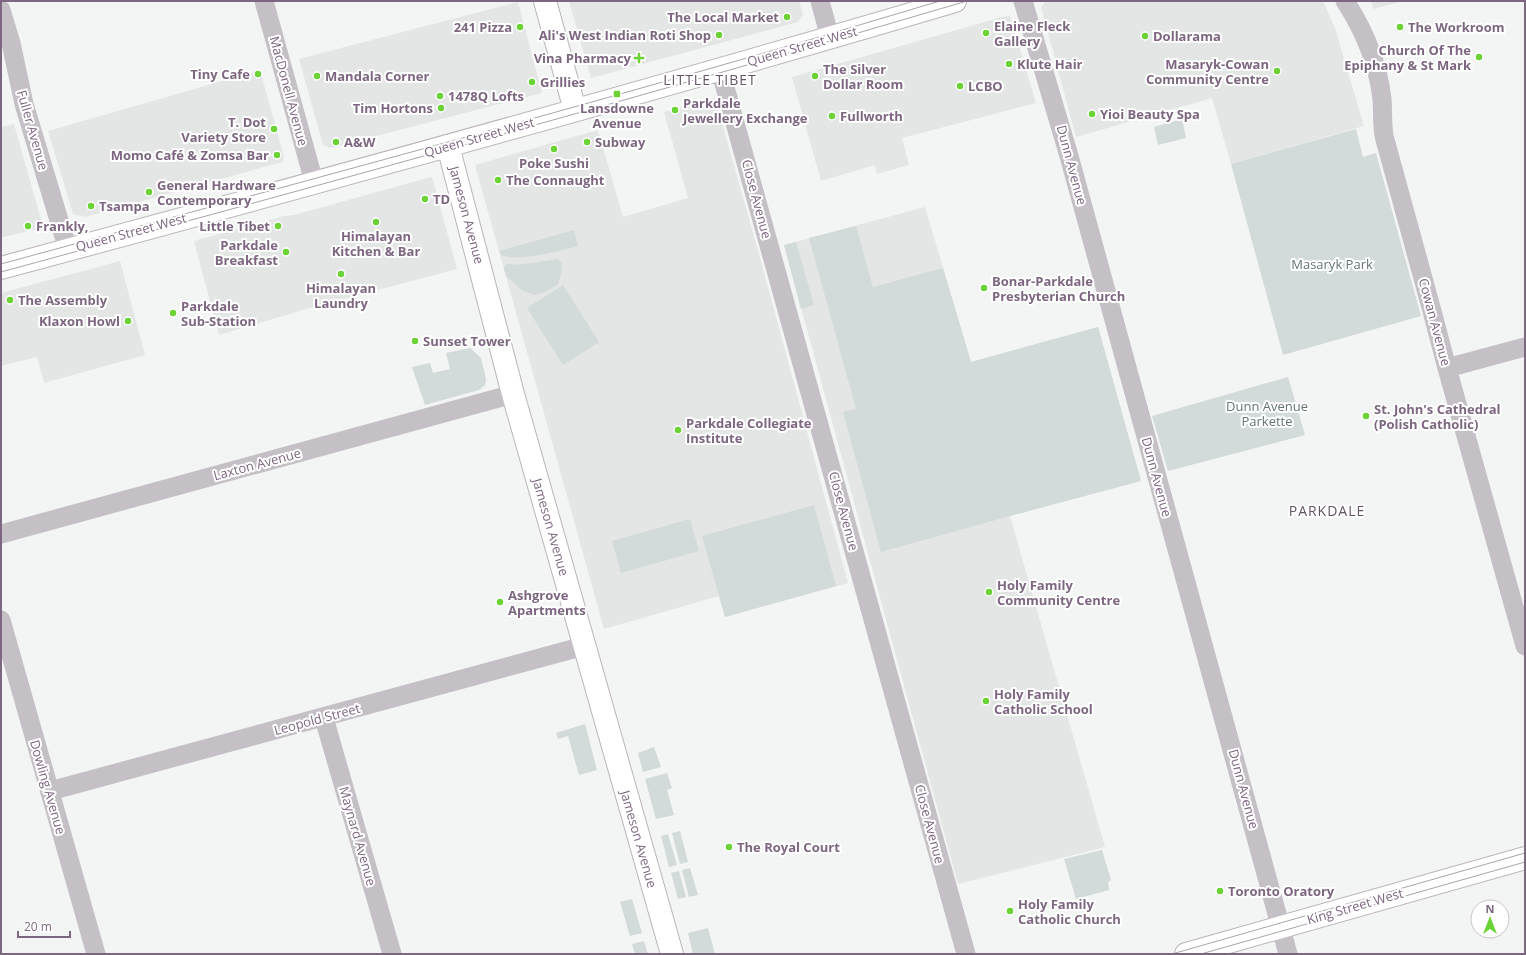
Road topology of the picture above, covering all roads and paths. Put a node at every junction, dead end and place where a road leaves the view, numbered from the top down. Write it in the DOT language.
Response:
graph roads {
  1 [pos="264,1"];
  2 [pos="545,1"];
  3 [pos="820,1"];
  4 [pos="955,1"];
  5 [pos="1023,1"];
  6 [pos="1345,1"];
  7 [pos="1,10"];
  8 [pos="830,38"];
  9 [pos="720,69"];
  10 [pos="575,110"];
  11 [pos="448,146"];
  12 [pos="314,182"];
  13 [pos="68,250"];
  14 [pos="1,268"];
  15 [pos="1525,347"];
  16 [pos="1447,368"];
  17 [pos="514,394"];
  18 [pos="1,534"];
  19 [pos="1,620"];
  20 [pos="584,646"];
  21 [pos="1525,646"];
  22 [pos="324,718"];
  23 [pos="50,791"];
  24 [pos="1525,858"];
  25 [pos="1281,927"];
  26 [pos="96,954"];
  27 [pos="392,954"];
  28 [pos="672,954"];
  29 [pos="966,954"];
  30 [pos="1186,954"];
  31 [pos="1288,954"];
  1 -- 12 [label="street, MacDonell Avenue"];
  2 -- 10 [label="main road"];
  3 -- 8 [label="street"];
  4 -- 8 [label="main road, Queen Street West"];
  5 -- 25 [label="street, Dunn Avenue"];
  6 -- 16 [label="street, Cowan Avenue"];
  7 -- 13 [label="street, Fuller Avenue"];
  8 -- 9 [label="main road, Queen Street West"];
  9 -- 10 [label="main road, Queen Street West"];
  9 -- 29 [label="street, Close Avenue"];
  10 -- 11 [label="main road, Queen Street West"];
  11 -- 12 [label="main road, Queen Street West"];
  11 -- 17 [label="main road, Jameson Avenue"];
  12 -- 13 [label="main road, Queen Street West"];
  13 -- 14 [label="main road, Queen Street West"];
  15 -- 16 [label="street"];
  16 -- 21 [label="street, Cowan Avenue"];
  17 -- 18 [label="street, Laxton Avenue"];
  17 -- 20 [label="main road, Jameson Avenue"];
  19 -- 23 [label="street, Dowling Avenue"];
  20 -- 22 [label="street, Leopold Street"];
  20 -- 28 [label="main road, Jameson Avenue"];
  22 -- 23 [label="street, Leopold Street"];
  22 -- 27 [label="street, Maynard Avenue"];
  23 -- 26 [label="street, Dowling Avenue"];
  24 -- 25 [label="main road, King Street West"];
  25 -- 30 [label="main road, King Street West"];
  25 -- 31 [label="street, Dunn Avenue"];
}
